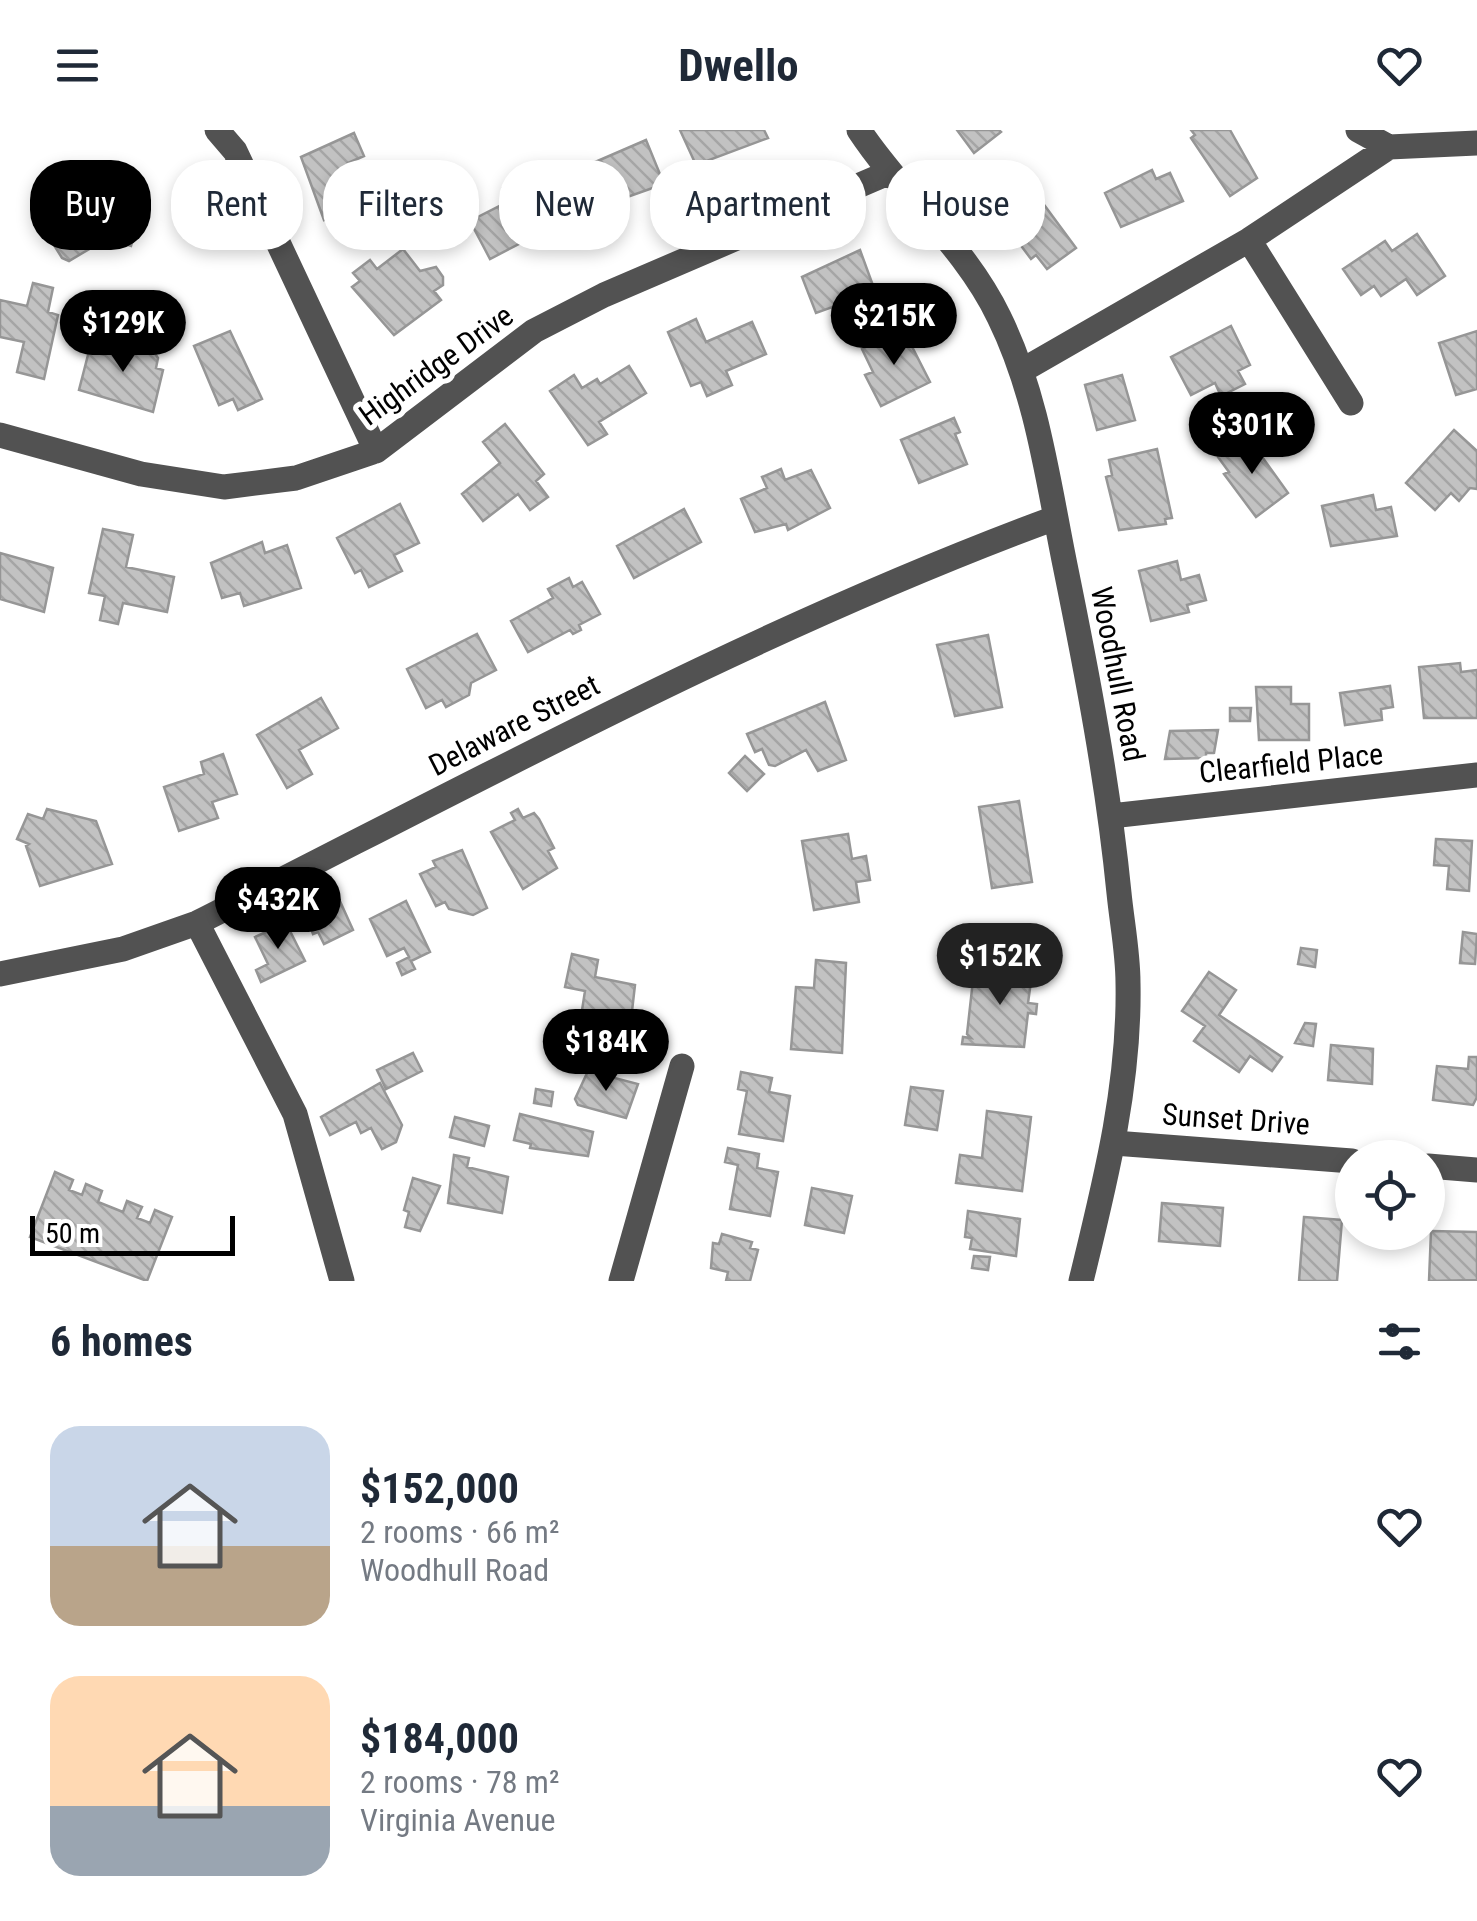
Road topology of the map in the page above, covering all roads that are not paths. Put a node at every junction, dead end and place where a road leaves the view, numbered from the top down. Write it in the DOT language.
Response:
graph roads {
  1 [pos="217,130"];
  2 [pos="859,130"];
  3 [pos="1358,130"];
  4 [pos="1474,139"];
  5 [pos="1389,147"];
  6 [pos="886,170"];
  7 [pos="886,174"];
  8 [pos="1249,240"];
  9 [pos="956,250"];
  10 [pos="1023,370"];
  11 [pos="1351,404"];
  12 [pos="0,435"];
  13 [pos="376,451"];
  14 [pos="1055,518"];
  15 [pos="1477,775"];
  16 [pos="1112,816"];
  17 [pos="197,923"];
  18 [pos="0,974"];
  19 [pos="682,1066"];
  20 [pos="1114,1143"];
  21 [pos="1335,1159"];
  22 [pos="1445,1167"];
  23 [pos="1477,1170"];
  24 [pos="342,1281"];
  25 [pos="621,1281"];
  26 [pos="1081,1281"];
  1 -- 13 [label="street"];
  2 -- 6 [label="street, Woodhull Road"];
  3 -- 5 [label="street"];
  4 -- 5 [label="street"];
  5 -- 8 [label="street"];
  7 -- 13 [label="street, Highridge Drive"];
  8 -- 10 [label="street"];
  8 -- 11 [label="street"];
  9 -- 10 [label="street, Woodhull Road"];
  10 -- 14 [label="street, Woodhull Road"];
  12 -- 13 [label="street, Highridge Drive"];
  14 -- 16 [label="street, Woodhull Road"];
  14 -- 17 [label="street, Delaware Street"];
  15 -- 16 [label="street, Clearfield Place"];
  16 -- 20 [label="street, Woodhull Road"];
  17 -- 18 [label="street, Delaware Street"];
  17 -- 24 [label="street"];
  19 -- 25 [label="street"];
  20 -- 21 [label="street, Sunset Drive"];
  20 -- 26 [label="street, Woodhull Road"];
  22 -- 23 [label="street"];
}
